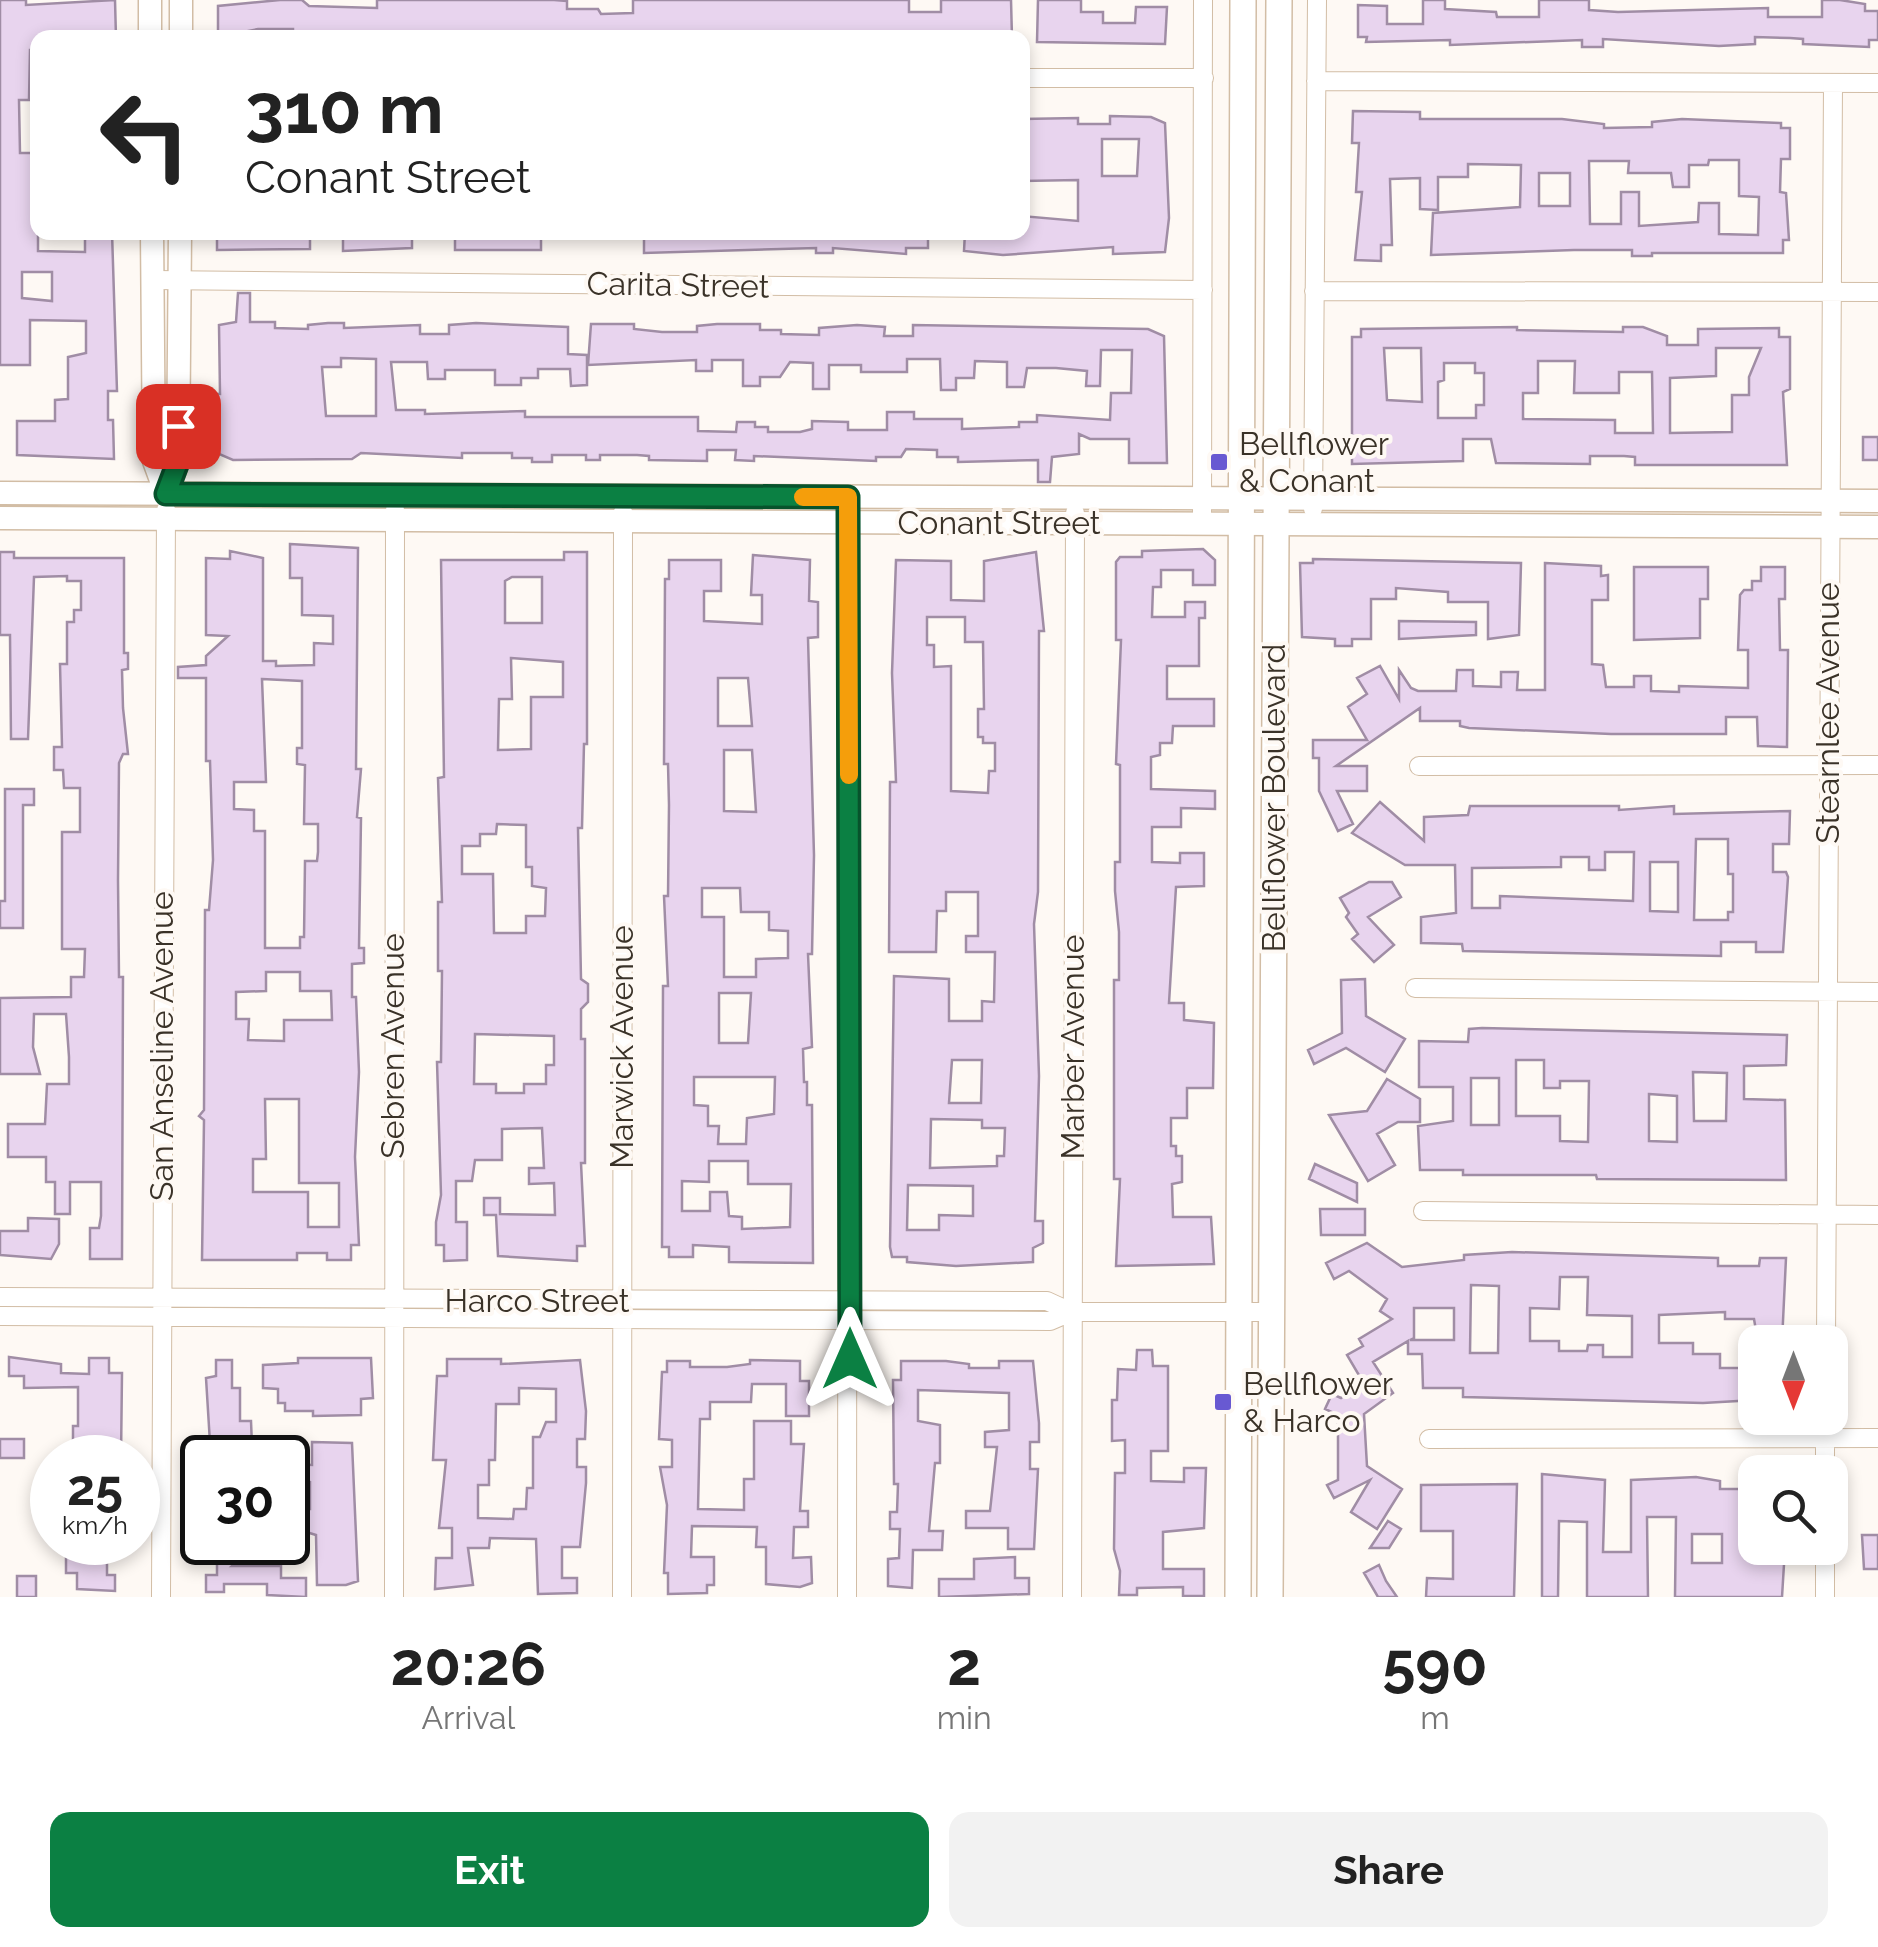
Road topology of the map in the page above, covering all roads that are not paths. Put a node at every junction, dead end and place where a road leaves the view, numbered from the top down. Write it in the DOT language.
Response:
graph roads {
  1 [pos="150,0"];
  2 [pos="181,0"];
  3 [pos="1203,0"];
  4 [pos="1242,0"];
  5 [pos="1279,0"];
  6 [pos="1317,0"];
  7 [pos="150,30"];
  8 [pos="181,30"];
  9 [pos="1030,78"];
  10 [pos="1204,78"];
  11 [pos="1316,81"];
  12 [pos="1832,83"];
  13 [pos="1878,83"];
  14 [pos="152,240"];
  15 [pos="180,240"];
  16 [pos="153,280"];
  17 [pos="179,280"];
  18 [pos="1203,290"];
  19 [pos="1314,291"];
  20 [pos="1830,292"];
  21 [pos="1878,292"];
  22 [pos="0,494"];
  23 [pos="166,494"];
  24 [pos="395,495"];
  25 [pos="624,496"];
  26 [pos="848,497"];
  27 [pos="1076,498"];
  28 [pos="1202,498"];
  29 [pos="1240,498"];
  30 [pos="1313,499"];
  31 [pos="1878,501"];
  32 [pos="1828,502"];
  33 [pos="1275,512"];
  34 [pos="0,518"];
  35 [pos="166,519"];
  36 [pos="395,520"];
  37 [pos="623,521"];
  38 [pos="848,522"];
  39 [pos="1075,524"];
  40 [pos="1202,524"];
  41 [pos="1240,525"];
  42 [pos="1313,525"];
  43 [pos="1828,526"];
  44 [pos="1878,527"];
  45 [pos="1829,765"];
  46 [pos="1878,765"];
  47 [pos="1419,766"];
  48 [pos="1415,988"];
  49 [pos="1826,992"];
  50 [pos="1878,992"];
  51 [pos="1423,1211"];
  52 [pos="1827,1215"];
  53 [pos="1878,1215"];
  54 [pos="0,1296"];
  55 [pos="160,1298"];
  56 [pos="622,1300"];
  57 [pos="392,1301"];
  58 [pos="850,1310"];
  59 [pos="1071,1312"];
  60 [pos="1240,1312"];
  61 [pos="1271,1312"];
  62 [pos="0,1316"];
  63 [pos="161,1319"];
  64 [pos="622,1320"];
  65 [pos="393,1321"];
  66 [pos="1826,1325"];
  67 [pos="1825,1438"];
  68 [pos="1878,1438"];
  69 [pos="1429,1439"];
  70 [pos="1825,1455"];
  71 [pos="1825,1565"];
  72 [pos="161,1597"];
  73 [pos="394,1597"];
  74 [pos="622,1597"];
  75 [pos="847,1597"];
  76 [pos="1072,1597"];
  77 [pos="1238,1597"];
  78 [pos="1270,1597"];
  79 [pos="1825,1597"];
  1 -- 7 [label="street"];
  2 -- 8 [label="street"];
  3 -- 10 [label="street"];
  4 -- 29 [label="main road, Bellflower Boulevard"];
  5 -- 33 [label="main road, Bellflower Boulevard"];
  6 -- 11 [label="street"];
  9 -- 10 [label="street"];
  10 -- 18 [label="street"];
  11 -- 12 [label="street"];
  11 -- 19 [label="street"];
  12 -- 13 [label="street"];
  12 -- 20 [label="street, Stearnlee Avenue"];
  14 -- 16 [label="street, San Anseline Avenue"];
  15 -- 17 [label="street, San Anseline Avenue"];
  16 -- 17 [label="street, Carita Street"];
  16 -- 23 [label="street, San Anseline Avenue"];
  17 -- 18 [label="street, Carita Street"];
  17 -- 23 [label="street, San Anseline Avenue"];
  18 -- 28 [label="street"];
  19 -- 20 [label="street"];
  19 -- 30 [label="street"];
  20 -- 21 [label="street"];
  20 -- 32 [label="street, Stearnlee Avenue"];
  22 -- 23 [label="street, Conant Street"];
  23 -- 24 [label="street, Conant Street"];
  23 -- 35 [label="street, San Anseline Avenue"];
  24 -- 25 [label="street, Conant Street"];
  24 -- 36 [label="street, Sebren Avenue"];
  25 -- 26 [label="street, Conant Street"];
  25 -- 37 [label="street, Marwick Avenue"];
  26 -- 27 [label="street, Conant Street"];
  26 -- 38 [label="street"];
  27 -- 28 [label="street, Conant Street"];
  27 -- 39 [label="street, Marber Avenue"];
  28 -- 29 [label="street, Conant Street"];
  28 -- 40 [label="street"];
  29 -- 33 [label="street, Conant Street"];
  29 -- 41 [label="main road, Bellflower Boulevard"];
  30 -- 32 [label="street, Conant Street"];
  30 -- 33 [label="street, Conant Street"];
  30 -- 42 [label="street"];
  31 -- 32 [label="street, Conant Street"];
  32 -- 43 [label="street, Stearnlee Avenue"];
  33 -- 41 [label="street, Conant Street"];
  33 -- 42 [label="street, Conant Street"];
  33 -- 61 [label="main road, Bellflower Boulevard"];
  34 -- 35 [label="street, Conant Street"];
  35 -- 36 [label="street, Conant Street"];
  35 -- 55 [label="street, San Anseline Avenue"];
  36 -- 37 [label="street, Conant Street"];
  36 -- 57 [label="street, Sebren Avenue"];
  37 -- 38 [label="street, Conant Street"];
  37 -- 56 [label="street, Marwick Avenue"];
  38 -- 39 [label="street, Conant Street"];
  38 -- 58 [label="street"];
  39 -- 40 [label="street, Conant Street"];
  39 -- 59 [label="street, Marber Avenue"];
  40 -- 41 [label="street, Conant Street"];
  41 -- 60 [label="main road, Bellflower Boulevard"];
  42 -- 43 [label="street, Conant Street"];
  43 -- 44 [label="street, Conant Street"];
  43 -- 45 [label="street, Stearnlee Avenue"];
  45 -- 46 [label="street"];
  45 -- 47 [label="street"];
  45 -- 49 [label="street, Stearnlee Avenue"];
  48 -- 49 [label="street"];
  49 -- 50 [label="street"];
  49 -- 52 [label="street, Stearnlee Avenue"];
  51 -- 52 [label="street"];
  52 -- 53 [label="street"];
  52 -- 66 [label="street, Stearnlee Avenue"];
  54 -- 55 [label="street, Harco Street"];
  55 -- 57 [label="street, Harco Street"];
  55 -- 63 [label="street, San Anseline Avenue"];
  56 -- 57 [label="street, Harco Street"];
  56 -- 58 [label="street, Harco Street"];
  56 -- 64 [label="street, Marwick Avenue"];
  57 -- 65 [label="street, Sebren Avenue"];
  58 -- 59 [label="street, Harco Street"];
  58 -- 64 [label="street, Harco Street"];
  58 -- 75 [label="street"];
  59 -- 60 [label="street, Harco Street"];
  59 -- 76 [label="street, Marber Avenue"];
  60 -- 61 [label="street, Harco Street"];
  60 -- 77 [label="main road, Bellflower Boulevard"];
  61 -- 78 [label="main road, Bellflower Boulevard"];
  62 -- 63 [label="street, Harco Street"];
  63 -- 65 [label="street, Harco Street"];
  63 -- 72 [label="street, San Anseline Avenue"];
  64 -- 65 [label="street, Harco Street"];
  64 -- 74 [label="street, Marwick Avenue"];
  65 -- 73 [label="street, Sebren Avenue"];
  67 -- 68 [label="street"];
  67 -- 69 [label="street"];
  67 -- 70 [label="street"];
  71 -- 79 [label="street"];
}
